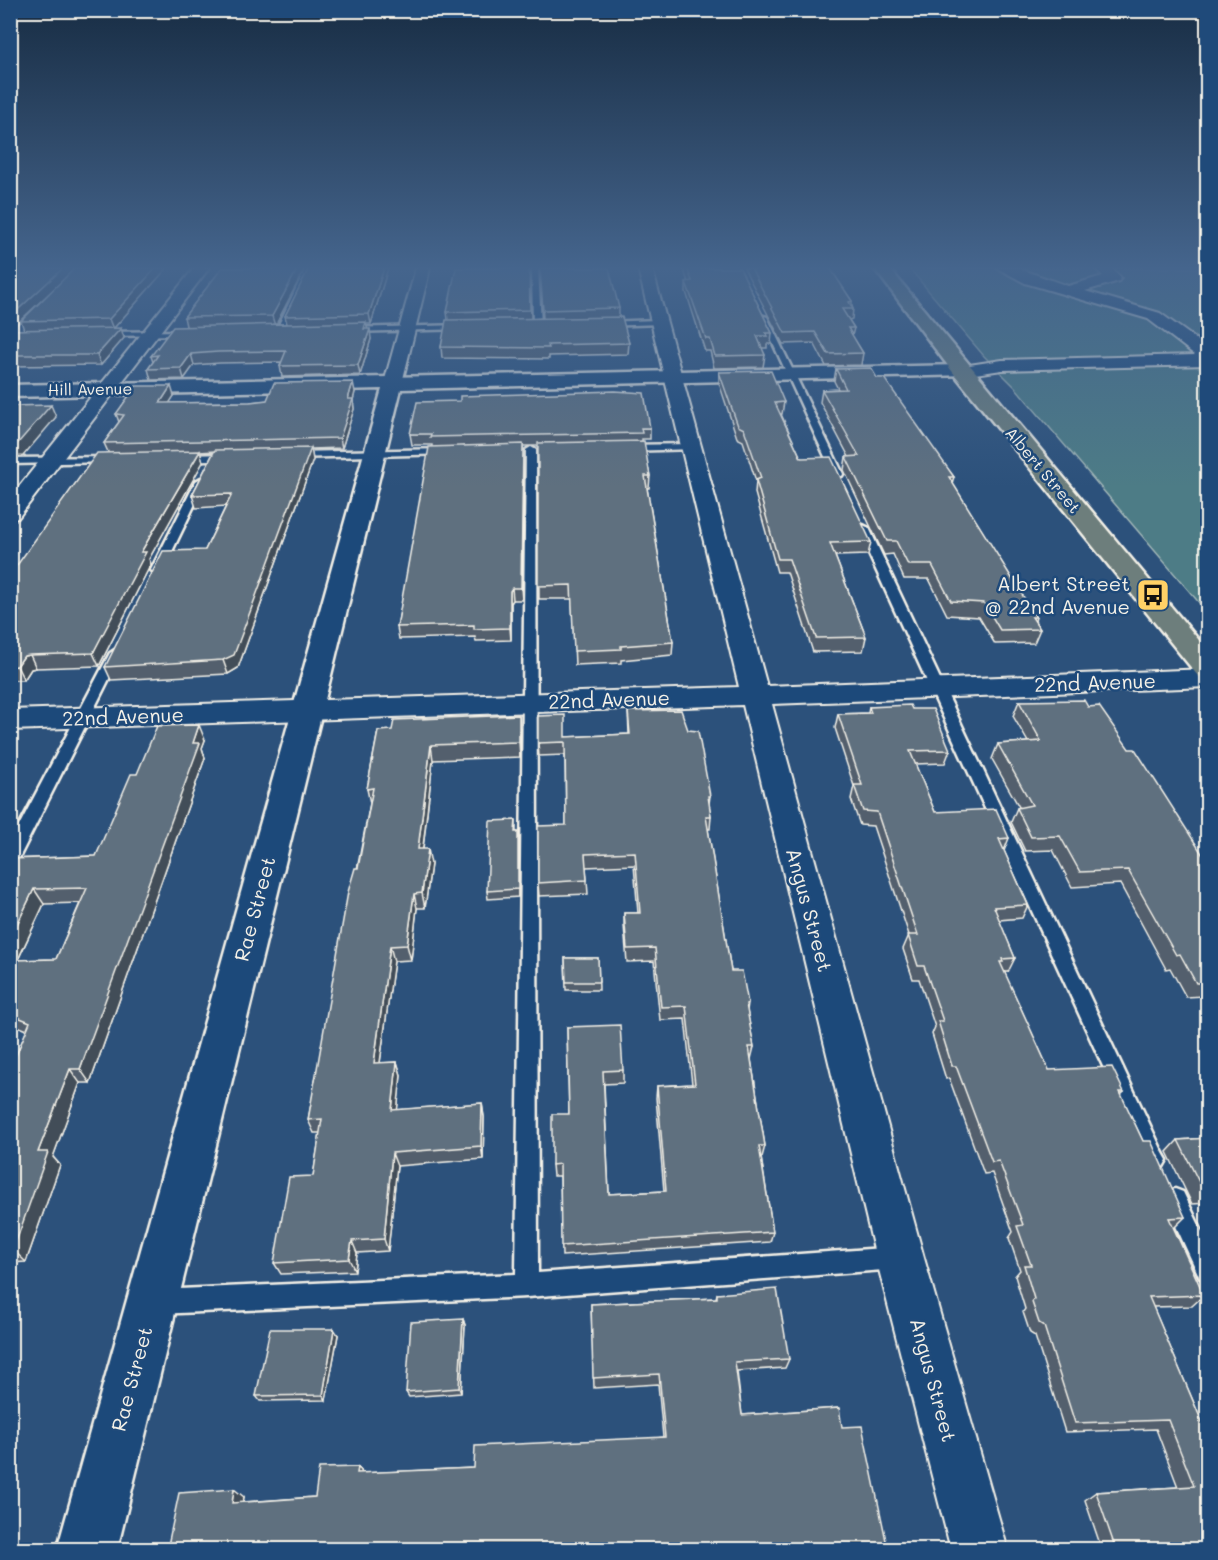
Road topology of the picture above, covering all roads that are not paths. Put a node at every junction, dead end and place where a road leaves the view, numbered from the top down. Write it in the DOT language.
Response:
graph roads {
  1 [pos="146,341"];
  2 [pos="404,341"];
  3 [pos="663,341"];
  4 [pos="775,341"];
  5 [pos="938,341"];
  6 [pos="1186,341"];
  7 [pos="1208,358"];
  8 [pos="962,371"];
  9 [pos="1208,373"];
  10 [pos="792,374"];
  11 [pos="673,377"];
  12 [pos="393,383"];
  13 [pos="108,389"];
  14 [pos="10,391"];
  15 [pos="693,447"];
  16 [pos="612,448"];
  17 [pos="531,450"];
  18 [pos="464,451"];
  19 [pos="374,453"];
  20 [pos="282,455"];
  21 [pos="248,456"];
  22 [pos="213,457"];
  23 [pos="167,458"];
  24 [pos="121,459"];
  25 [pos="51,460"];
  26 [pos="10,461"];
  27 [pos="842,483"];
  28 [pos="10,513"];
  29 [pos="857,516"];
  30 [pos="151,582"];
  31 [pos="120,645"];
  32 [pos="1208,670"];
  33 [pos="1208,678"];
  34 [pos="936,690"];
  35 [pos="754,696"];
  36 [pos="528,702"];
  37 [pos="306,712"];
  38 [pos="83,718"];
  39 [pos="10,720"];
  40 [pos="10,860"];
  41 [pos="900,1258"];
  42 [pos="1208,1270"];
  43 [pos="527,1285"];
  44 [pos="152,1303"];
  45 [pos="87,1550"];
  46 [pos="980,1550"];
  1 -- 13 [label="street"];
  2 -- 12 [label="street, Rae Street"];
  3 -- 11 [label="street, Angus Street"];
  4 -- 10 [label="lane"];
  5 -- 8 [label="main road, Albert Street"];
  6 -- 7 [label="street"];
  7 -- 8 [label="street"];
  8 -- 9 [label="street"];
  8 -- 10 [label="street, Hill Avenue"];
  8 -- 32 [label="main road, Albert Street"];
  10 -- 11 [label="street, Hill Avenue"];
  10 -- 27 [label="lane"];
  11 -- 12 [label="street, Hill Avenue"];
  11 -- 15 [label="street, Angus Street"];
  12 -- 13 [label="street, Hill Avenue"];
  12 -- 19 [label="street, Rae Street"];
  13 -- 14 [label="street, Hill Avenue"];
  13 -- 25 [label="street"];
  15 -- 16 [label="lane"];
  15 -- 35 [label="street, Angus Street"];
  17 -- 36 [label="lane"];
  18 -- 19 [label="lane"];
  19 -- 20 [label="lane"];
  19 -- 37 [label="street, Rae Street"];
  21 -- 22 [label="lane"];
  22 -- 23 [label="lane"];
  22 -- 30 [label="lane"];
  24 -- 25 [label="lane"];
  25 -- 26 [label="lane"];
  25 -- 28 [label="street"];
  29 -- 34 [label="lane"];
  31 -- 38 [label="lane"];
  33 -- 34 [label="street, 22nd Avenue"];
  34 -- 35 [label="street, 22nd Avenue"];
  34 -- 42 [label="lane"];
  35 -- 36 [label="street, 22nd Avenue"];
  35 -- 41 [label="street, Angus Street"];
  36 -- 37 [label="street, 22nd Avenue"];
  36 -- 43 [label="lane"];
  37 -- 38 [label="street, 22nd Avenue"];
  37 -- 44 [label="street, Rae Street"];
  38 -- 39 [label="street, 22nd Avenue"];
  38 -- 40 [label="lane"];
  41 -- 43 [label="lane"];
  41 -- 46 [label="street, Angus Street"];
  43 -- 44 [label="lane"];
  44 -- 45 [label="street, Rae Street"];
}
